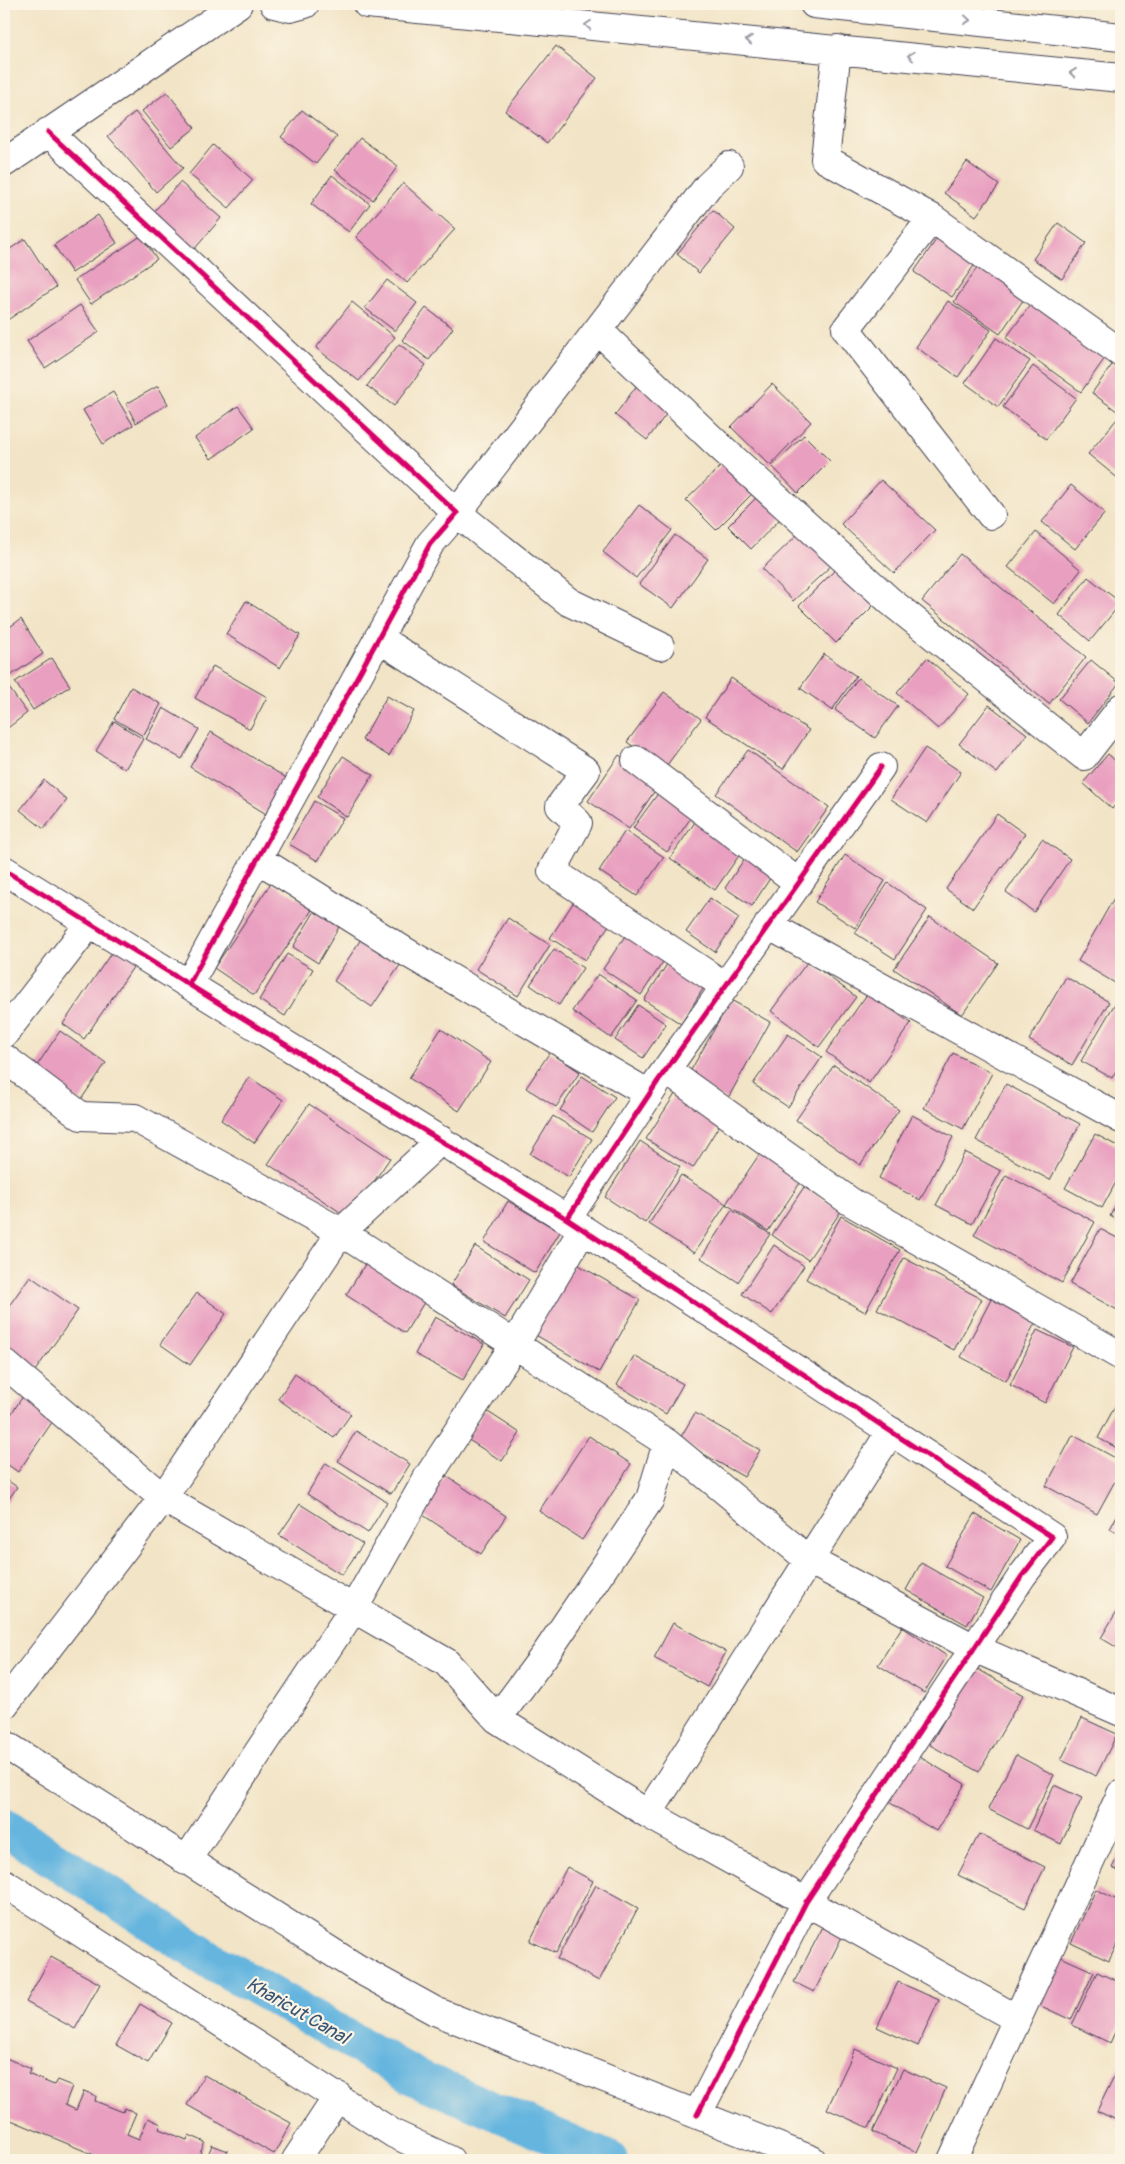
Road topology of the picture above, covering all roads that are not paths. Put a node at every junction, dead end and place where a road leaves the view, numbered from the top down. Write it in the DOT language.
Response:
graph roads {
  1 [pos="238,4"];
  2 [pos="274,4"];
  3 [pos="305,4"];
  4 [pos="367,4"];
  5 [pos="814,4"];
  6 [pos="1121,37"];
  7 [pos="837,48"];
  8 [pos="1121,78"];
  9 [pos="48,132"];
  10 [pos="4,163"];
  11 [pos="729,166"];
  12 [pos="932,218"];
  13 [pos="598,330"];
  14 [pos="1121,353"];
  15 [pos="457,513"];
  16 [pos="992,515"];
  17 [pos="378,638"];
  18 [pos="660,646"];
  19 [pos="1121,708"];
  20 [pos="636,760"];
  21 [pos="881,767"];
  22 [pos="258,859"];
  23 [pos="4,870"];
  24 [pos="799,883"];
  25 [pos="90,923"];
  26 [pos="768,925"];
  27 [pos="189,984"];
  28 [pos="724,986"];
  29 [pos="4,1034"];
  30 [pos="4,1058"];
  31 [pos="666,1070"];
  32 [pos="649,1094"];
  33 [pos="1121,1119"];
  34 [pos="440,1140"];
  35 [pos="575,1224"];
  36 [pos="340,1232"];
  37 [pos="516,1344"];
  38 [pos="1121,1356"];
  39 [pos="4,1363"];
  40 [pos="891,1431"];
  41 [pos="667,1443"];
  42 [pos="163,1498"];
  43 [pos="809,1560"];
  44 [pos="354,1608"];
  45 [pos="974,1648"];
  46 [pos="4,1704"];
  47 [pos="1121,1712"];
  48 [pos="497,1719"];
  49 [pos="4,1744"];
  50 [pos="1121,1794"];
  51 [pos="648,1814"];
  52 [pos="186,1861"];
  53 [pos="4,1883"];
  54 [pos="806,1902"];
  55 [pos="1017,2019"];
  56 [pos="338,2096"];
  57 [pos="697,2115"];
  58 [pos="296,2160"];
  59 [pos="450,2160"];
  60 [pos="812,2160"];
  61 [pos="952,2160"];
  1 -- 9 [label="street"];
  2 -- 3 [label="street"];
  7 -- 4 [label="street, one-way"];
  5 -- 6 [label="street, one-way"];
  8 -- 7 [label="street, one-way"];
  7 -- 12 [label="street"];
  9 -- 10 [label="street"];
  9 -- 15 [label="street"];
  11 -- 13 [label="street"];
  12 -- 14 [label="street"];
  12 -- 16 [label="street"];
  13 -- 15 [label="street"];
  13 -- 19 [label="street"];
  15 -- 17 [label="street"];
  15 -- 18 [label="street"];
  17 -- 22 [label="street"];
  17 -- 28 [label="street"];
  20 -- 24 [label="street"];
  21 -- 24 [label="street"];
  22 -- 27 [label="street"];
  22 -- 32 [label="street"];
  23 -- 25 [label="street"];
  24 -- 26 [label="street"];
  25 -- 27 [label="street"];
  25 -- 29 [label="street"];
  26 -- 28 [label="street"];
  26 -- 33 [label="street"];
  27 -- 34 [label="street"];
  28 -- 31 [label="street"];
  30 -- 36 [label="street"];
  31 -- 32 [label="street"];
  31 -- 38 [label="street"];
  32 -- 35 [label="street"];
  34 -- 35 [label="street"];
  34 -- 36 [label="street"];
  35 -- 37 [label="street"];
  35 -- 40 [label="street"];
  36 -- 37 [label="street"];
  36 -- 42 [label="street"];
  37 -- 41 [label="street"];
  37 -- 44 [label="street"];
  39 -- 42 [label="street"];
  40 -- 43 [label="street"];
  40 -- 45 [label="street"];
  41 -- 43 [label="street"];
  41 -- 48 [label="street"];
  42 -- 44 [label="street"];
  42 -- 46 [label="street"];
  43 -- 45 [label="street"];
  43 -- 51 [label="street"];
  44 -- 48 [label="street"];
  44 -- 52 [label="street"];
  45 -- 47 [label="street"];
  45 -- 54 [label="street"];
  48 -- 51 [label="street"];
  49 -- 52 [label="street"];
  50 -- 55 [label="street"];
  51 -- 54 [label="street"];
  52 -- 57 [label="street"];
  53 -- 56 [label="street"];
  54 -- 55 [label="street"];
  54 -- 57 [label="street"];
  55 -- 61 [label="street"];
  56 -- 58 [label="street"];
  56 -- 59 [label="street"];
  57 -- 60 [label="street"];
}
